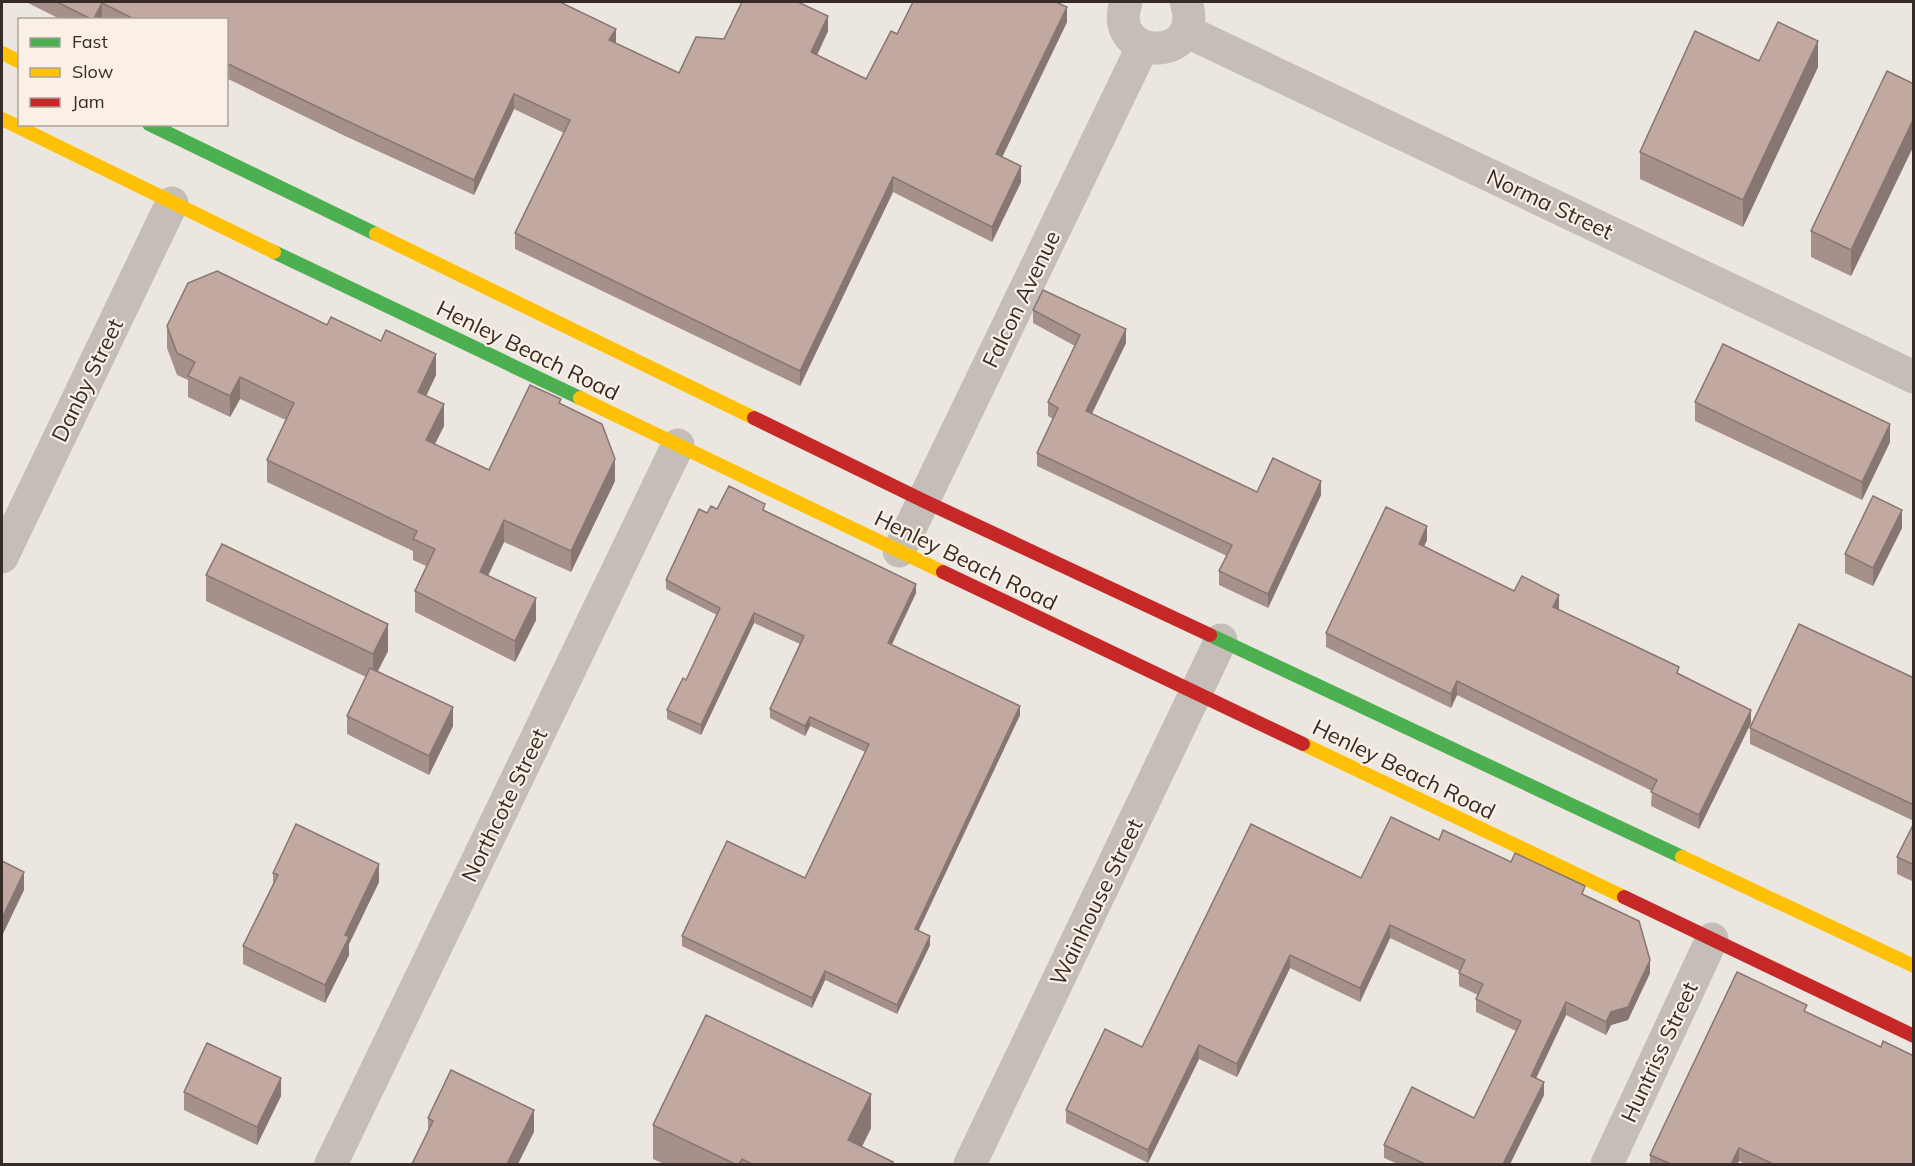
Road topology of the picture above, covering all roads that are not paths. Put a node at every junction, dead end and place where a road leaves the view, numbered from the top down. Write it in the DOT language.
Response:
graph roads {
  1 [pos="1126,2"];
  2 [pos="1186,16"];
  3 [pos="1143,46"];
  4 [pos="2,53"];
  5 [pos="18,61"];
  6 [pos="2,119"];
  7 [pos="153,126"];
  8 [pos="172,203"];
  9 [pos="1914,377"];
  10 [pos="678,445"];
  11 [pos="924,501"];
  12 [pos="899,551"];
  13 [pos="2,557"];
  14 [pos="1221,640"];
  15 [pos="1197,693"];
  16 [pos="1712,939"];
  17 [pos="1914,966"];
  18 [pos="1914,1036"];
  19 [pos="331,1164"];
  20 [pos="970,1164"];
  21 [pos="1607,1164"];
  1 -- 3 [label="street"];
  2 -- 3 [label="street"];
  2 -- 9 [label="street, Norma Street"];
  3 -- 11 [label="street, Falcon Avenue"];
  4 -- 5 [label="main road"];
  6 -- 8 [label="main road, Henley Beach Road"];
  7 -- 11 [label="main road, Henley Beach Road"];
  8 -- 10 [label="main road, Henley Beach Road"];
  8 -- 13 [label="street, Danby Street"];
  10 -- 12 [label="main road, Henley Beach Road"];
  10 -- 19 [label="street, Northcote Street"];
  11 -- 12 [label="street, Falcon Avenue"];
  11 -- 14 [label="main road, Henley Beach Road"];
  12 -- 15 [label="main road, Henley Beach Road"];
  14 -- 15 [label="street, Wainhouse Street"];
  14 -- 17 [label="main road, Henley Beach Road"];
  15 -- 16 [label="main road, Henley Beach Road"];
  15 -- 20 [label="street, Wainhouse Street"];
  16 -- 18 [label="main road, Henley Beach Road"];
  16 -- 21 [label="street, Huntriss Street"];
}
